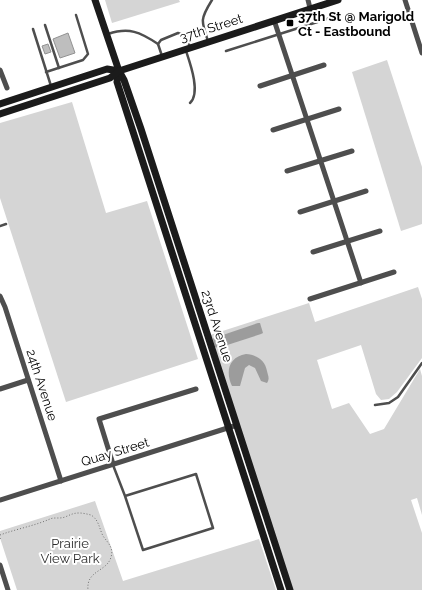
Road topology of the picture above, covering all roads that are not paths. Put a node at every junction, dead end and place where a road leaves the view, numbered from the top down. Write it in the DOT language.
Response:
graph roads {
  1 [pos="95,0"];
  2 [pos="212,0"];
  3 [pos="308,0"];
  4 [pos="338,0"];
  5 [pos="405,0"];
  6 [pos="310,8"];
  7 [pos="76,15"];
  8 [pos="330,18"];
  9 [pos="274,20"];
  10 [pos="46,25"];
  11 [pos="33,29"];
  12 [pos="279,34"];
  13 [pos="107,35"];
  14 [pos="208,42"];
  15 [pos="158,44"];
  16 [pos="188,48"];
  17 [pos="226,51"];
  18 [pos="422,53"];
  19 [pos="162,57"];
  20 [pos="324,65"];
  21 [pos="59,68"];
  22 [pos="0,70"];
  23 [pos="119,71"];
  24 [pos="46,72"];
  25 [pos="292,76"];
  26 [pos="260,86"];
  27 [pos="51,87"];
  28 [pos="7,88"];
  29 [pos="190,103"];
  30 [pos="0,104"];
  31 [pos="339,109"];
  32 [pos="0,114"];
  33 [pos="307,119"];
  34 [pos="273,130"];
  35 [pos="352,151"];
  36 [pos="320,161"];
  37 [pos="287,171"];
  38 [pos="366,191"];
  39 [pos="334,202"];
  40 [pos="300,212"];
  41 [pos="6,224"];
  42 [pos="0,226"];
  43 [pos="380,231"];
  44 [pos="347,242"];
  45 [pos="313,252"];
  46 [pos="394,272"];
  47 [pos="361,283"];
  48 [pos="0,296"];
  49 [pos="310,299"];
  50 [pos="422,363"];
  51 [pos="28,380"];
  52 [pos="0,389"];
  53 [pos="196,389"];
  54 [pos="375,405"];
  55 [pos="237,425"];
  56 [pos="228,428"];
  57 [pos="113,464"];
  58 [pos="61,481"];
  59 [pos="126,496"];
  60 [pos="0,500"];
  61 [pos="0,564"];
  62 [pos="8,590"];
  63 [pos="281,590"];
  64 [pos="290,590"];
  1 -- 13 [label="main road, 23rd Avenue"];
  2 -- 14 [label="lane"];
  3 -- 6 [label="street"];
  4 -- 6 [label="main road, 37th Street"];
  5 -- 18 [label="street"];
  6 -- 9 [label="main road, 37th Street"];
  7 -- 21 [label="lane"];
  8 -- 12 [label="lane"];
  9 -- 12 [label="street"];
  9 -- 14 [label="main road, 37th Street"];
  10 -- 21 [label="lane"];
  11 -- 24 [label="lane"];
  12 -- 17 [label="lane"];
  12 -- 25 [label="street"];
  13 -- 15 [label="lane"];
  13 -- 23 [label="main road, 23rd Avenue"];
  14 -- 16 [label="main road, 37th Street"];
  15 -- 16 [label="lane"];
  15 -- 19 [label="lane"];
  16 -- 19 [label="main road, 37th Street"];
  16 -- 29 [label="lane"];
  19 -- 23 [label="main road, 37th Street"];
  20 -- 25 [label="street"];
  21 -- 24 [label="lane"];
  22 -- 28 [label="street"];
  23 -- 27 [label="main road, 37th Street"];
  23 -- 32 [label="main road, 37th Street"];
  23 -- 55 [label="main road, 23rd Avenue"];
  23 -- 56 [label="main road, 23rd Avenue"];
  24 -- 27 [label="lane"];
  25 -- 26 [label="street"];
  25 -- 33 [label="street"];
  27 -- 30 [label="main road, 37th Street"];
  31 -- 33 [label="street"];
  33 -- 34 [label="street"];
  33 -- 36 [label="street"];
  35 -- 36 [label="street"];
  36 -- 37 [label="street"];
  36 -- 39 [label="street"];
  38 -- 39 [label="street"];
  39 -- 40 [label="street"];
  39 -- 44 [label="street"];
  41 -- 42 [label="lane"];
  43 -- 44 [label="street"];
  44 -- 45 [label="street"];
  44 -- 47 [label="street"];
  46 -- 47 [label="street"];
  47 -- 49 [label="street"];
  48 -- 51 [label="street, 24th Avenue"];
  50 -- 54 [label="lane"];
  51 -- 52 [label="street"];
  51 -- 58 [label="street, 24th Avenue"];
  53 -- 57 [label="street"];
  55 -- 56 [label="street, Quay Street"];
  55 -- 64 [label="main road, 23rd Avenue"];
  56 -- 57 [label="street, Quay Street"];
  56 -- 63 [label="main road, 23rd Avenue"];
  57 -- 58 [label="street, Quay Street"];
  57 -- 59 [label="lane"];
  58 -- 60 [label="street, Quay Street"];
  59 -- 59 [label="lane"];
  61 -- 62 [label="street"];
}
